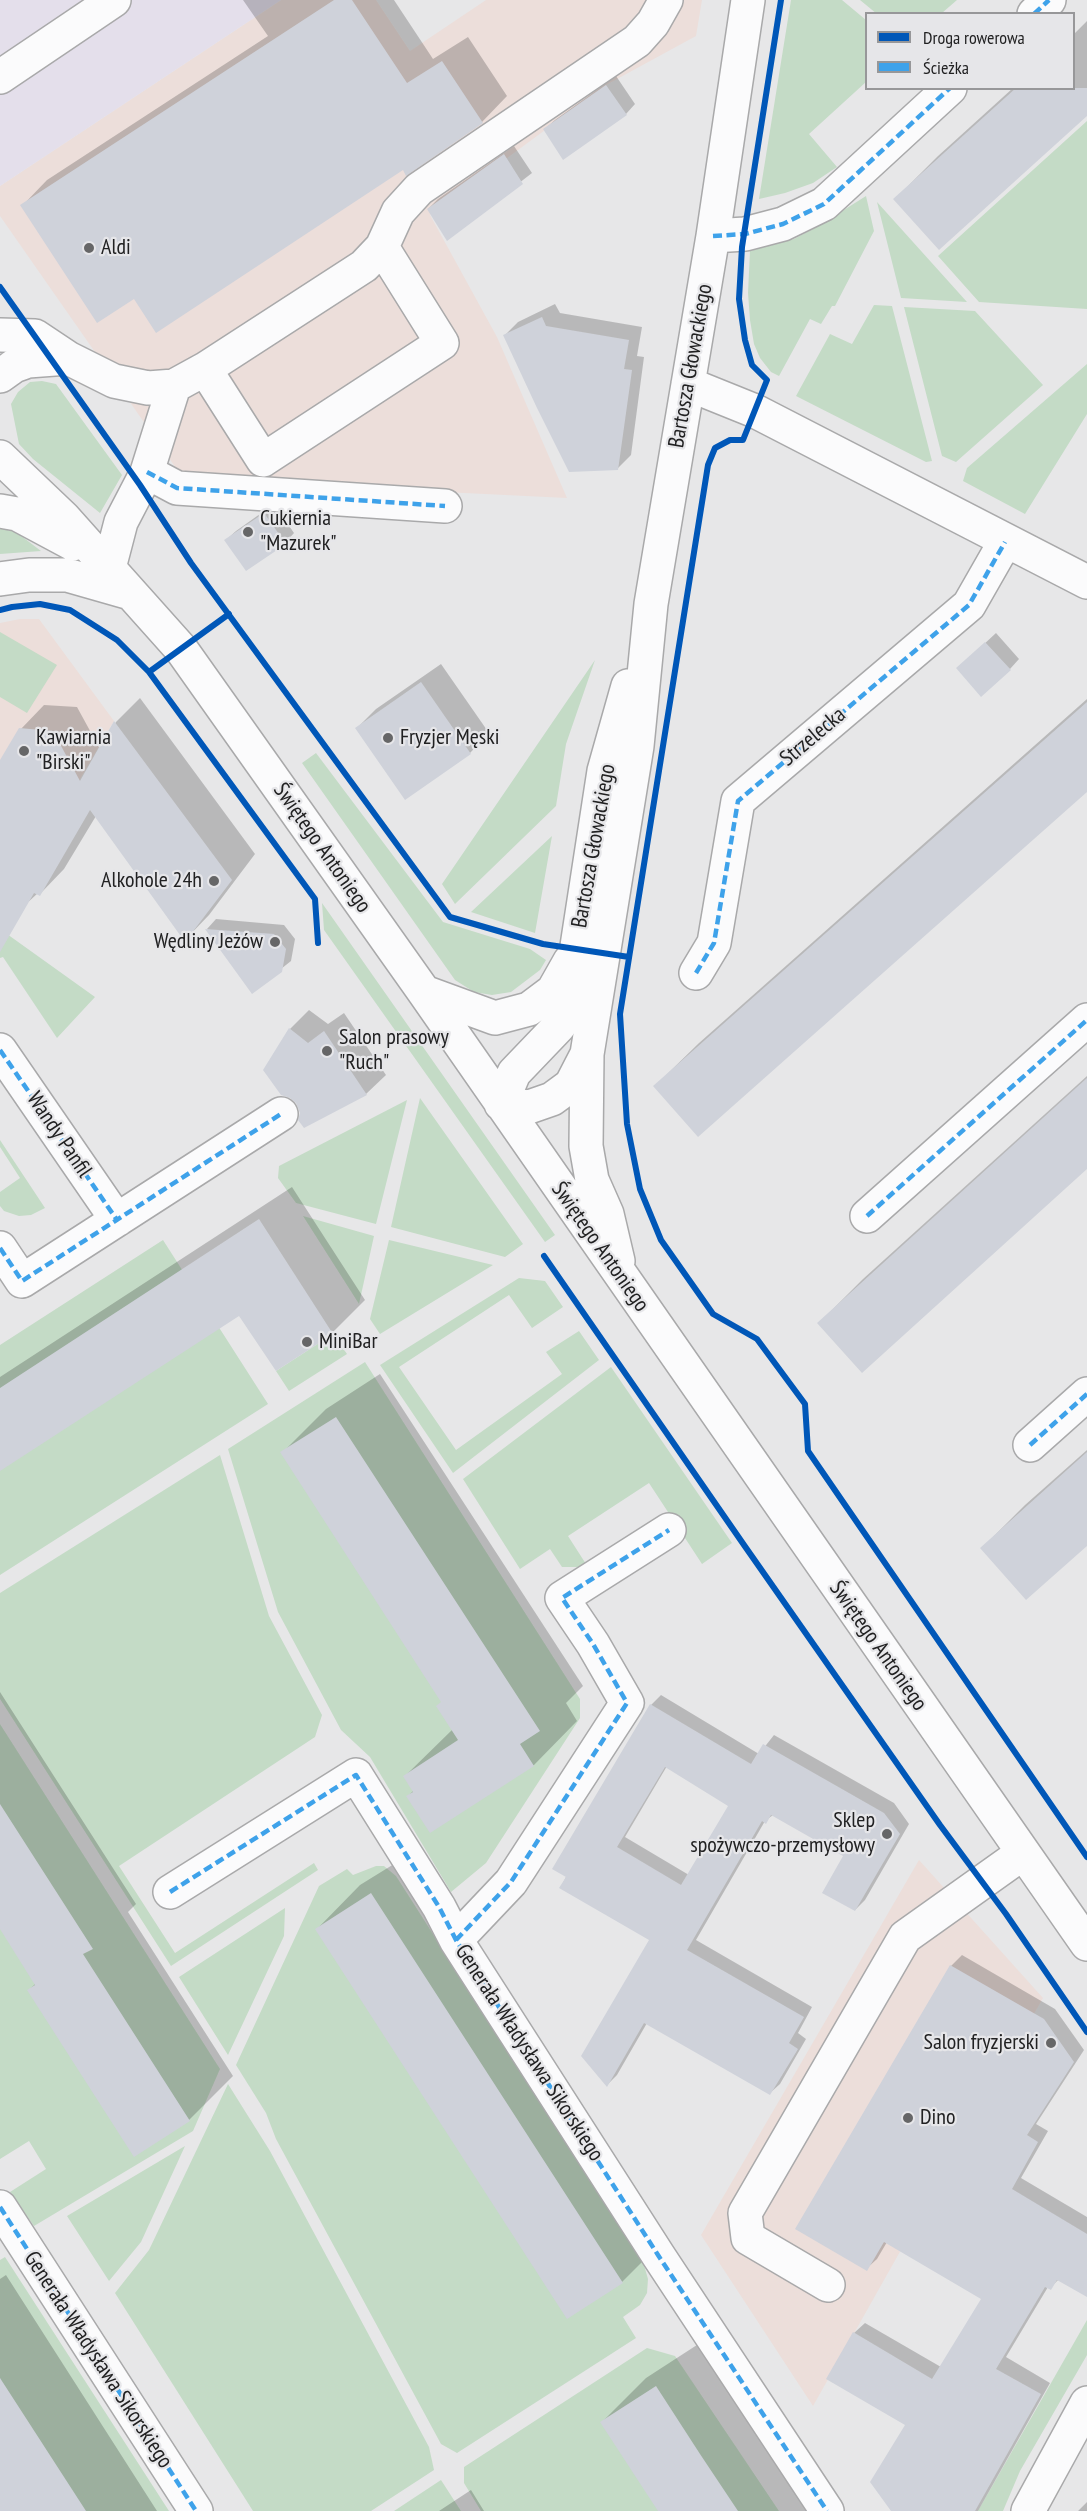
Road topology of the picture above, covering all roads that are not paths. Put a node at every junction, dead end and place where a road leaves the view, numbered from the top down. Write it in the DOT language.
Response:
graph roads {
  1 [pos="114,0"];
  2 [pos="666,0"];
  3 [pos="748,0"];
  4 [pos="1049,0"];
  5 [pos="1036,12"];
  6 [pos="0,76"];
  7 [pos="948,90"];
  8 [pos="713,236"];
  9 [pos="382,247"];
  10 [pos="0,335"];
  11 [pos="68,358"];
  12 [pos="205,369"];
  13 [pos="0,376"];
  14 [pos="688,384"];
  15 [pos="174,386"];
  16 [pos="0,457"];
  17 [pos="147,472"];
  18 [pos="445,506"];
  19 [pos="0,511"];
  20 [pos="1005,542"];
  21 [pos="104,564"];
  22 [pos="0,579"];
  23 [pos="1087,582"];
  24 [pos="133,594"];
  25 [pos="651,603"];
  26 [pos="576,949"];
  27 [pos="696,973"];
  28 [pos="424,992"];
  29 [pos="1087,1020"];
  30 [pos="0,1050"];
  31 [pos="587,1054"];
  32 [pos="501,1104"];
  33 [pos="281,1114"];
  34 [pos="867,1216"];
  35 [pos="117,1220"];
  36 [pos="0,1248"];
  37 [pos="622,1277"];
  38 [pos="1087,1394"];
  39 [pos="1030,1445"];
  40 [pos="669,1530"];
  41 [pos="1023,1853"];
  42 [pos="170,1892"];
  43 [pos="456,1940"];
  44 [pos="1087,1944"];
  45 [pos="0,2207"];
  46 [pos="828,2285"];
  47 [pos="1087,2403"];
  48 [pos="196,2511"];
  49 [pos="827,2511"];
  50 [pos="1028,2511"];
  1 -- 6 [label="street"];
  2 -- 9 [label="street"];
  3 -- 8 [label="street, Bartosza Głowackiego"];
  4 -- 5 [label="street"];
  7 -- 8 [label="street"];
  8 -- 14 [label="street, Bartosza Głowackiego"];
  9 -- 12 [label="street"];
  9 -- 12 [label="street"];
  10 -- 11 [label="street"];
  11 -- 13 [label="street"];
  11 -- 15 [label="street"];
  12 -- 15 [label="street"];
  14 -- 20 [label="street"];
  14 -- 25 [label="street, Bartosza Głowackiego"];
  15 -- 17 [label="street"];
  16 -- 21 [label="street, Świętego Antoniego"];
  17 -- 18 [label="street"];
  17 -- 21 [label="street"];
  19 -- 21 [label="street, Świętego Antoniego"];
  20 -- 23 [label="street"];
  20 -- 27 [label="street, Strzelecka"];
  21 -- 24 [label="street, Świętego Antoniego"];
  22 -- 24 [label="street"];
  24 -- 28 [label="street, Świętego Antoniego"];
  25 -- 26 [label="street, Bartosza Głowackiego"];
  25 -- 31 [label="street, Bartosza Głowackiego"];
  26 -- 28 [label="street"];
  26 -- 32 [label="street, Bartosza Głowackiego"];
  28 -- 32 [label="street, Świętego Antoniego"];
  29 -- 34 [label="street"];
  30 -- 35 [label="street, Wandy Panfil"];
  31 -- 32 [label="street, Bartosza Głowackiego"];
  31 -- 37 [label="street, Bartosza Głowackiego"];
  32 -- 37 [label="street, Świętego Antoniego"];
  33 -- 35 [label="street"];
  35 -- 36 [label="street"];
  37 -- 41 [label="street, Świętego Antoniego"];
  38 -- 39 [label="street"];
  40 -- 43 [label="street"];
  41 -- 44 [label="street, Świętego Antoniego"];
  41 -- 46 [label="street"];
  42 -- 43 [label="street, Generała Władysława Sikorskiego"];
  43 -- 49 [label="street, Generała Władysława Sikorskiego"];
  45 -- 48 [label="street, Generała Władysława Sikorskiego"];
  47 -- 50 [label="street"];
}
